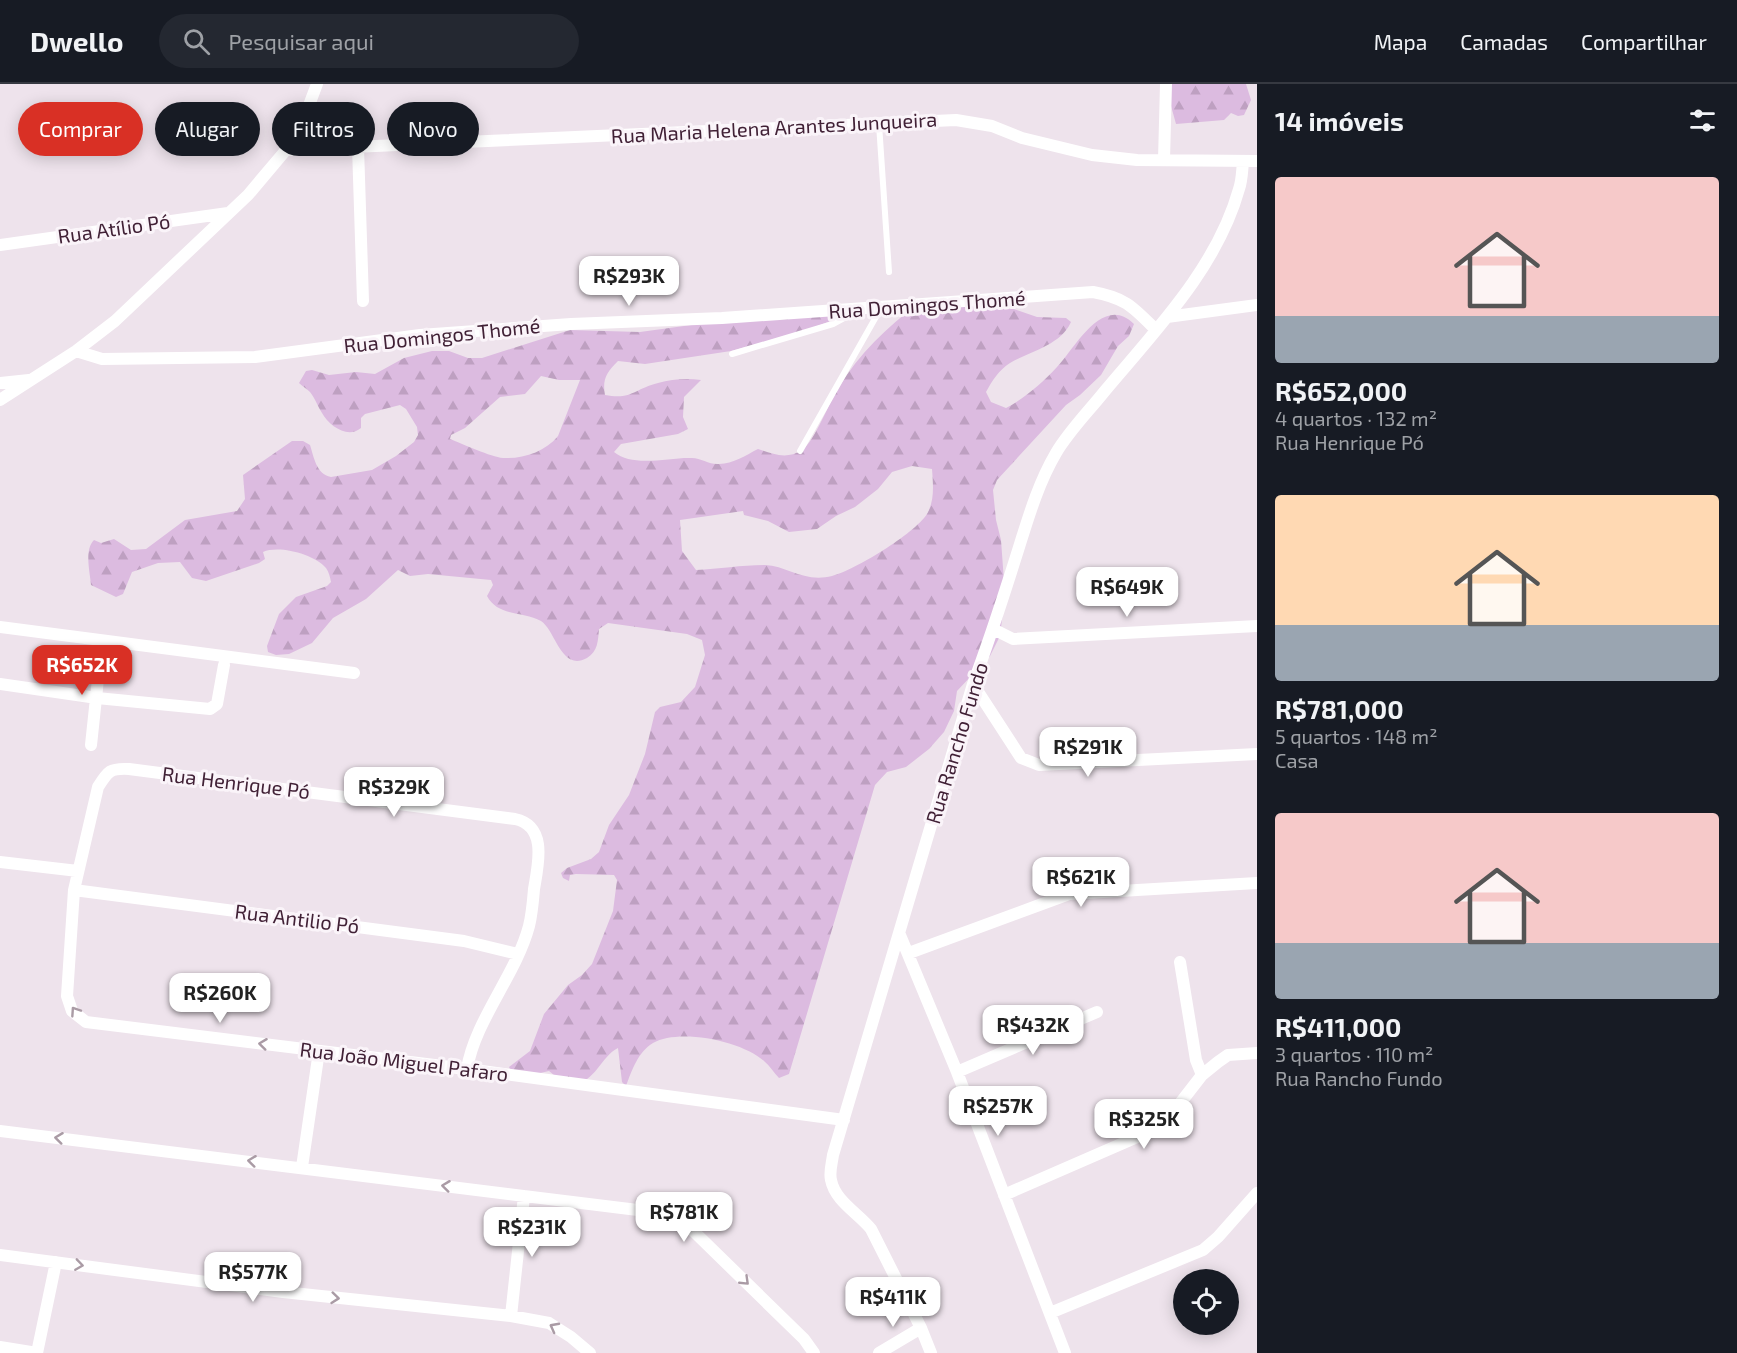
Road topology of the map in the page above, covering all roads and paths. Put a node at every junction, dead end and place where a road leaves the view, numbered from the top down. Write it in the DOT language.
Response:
graph roads {
  1 [pos="317,84"];
  2 [pos="1166,84"];
  3 [pos="310,102"];
  4 [pos="879,123"];
  5 [pos="375,146"];
  6 [pos="281,156"];
  7 [pos="358,156"];
  8 [pos="1164,160"];
  9 [pos="1243,162"];
  10 [pos="1257,162"];
  11 [pos="228,213"];
  12 [pos="0,245"];
  13 [pos="889,272"];
  14 [pos="363,301"];
  15 [pos="1257,305"];
  16 [pos="881,308"];
  17 [pos="861,309"];
  18 [pos="1167,317"];
  19 [pos="1156,330"];
  20 [pos="76,351"];
  21 [pos="732,354"];
  22 [pos="32,380"];
  23 [pos="0,383"];
  24 [pos="0,400"];
  25 [pos="800,451"];
  26 [pos="1257,626"];
  27 [pos="0,627"];
  28 [pos="993,629"];
  29 [pos="101,651"];
  30 [pos="224,665"];
  31 [pos="354,674"];
  32 [pos="0,684"];
  33 [pos="973,684"];
  34 [pos="97,698"];
  35 [pos="91,745"];
  36 [pos="1257,754"];
  37 [pos="0,862"];
  38 [pos="78,871"];
  39 [pos="1257,883"];
  40 [pos="74,890"];
  41 [pos="900,935"];
  42 [pos="909,953"];
  43 [pos="518,954"];
  44 [pos="1180,963"];
  45 [pos="1097,1012"];
  46 [pos="319,1052"];
  47 [pos="1257,1053"];
  48 [pos="467,1069"];
  49 [pos="957,1072"];
  50 [pos="1202,1075"];
  51 [pos="844,1120"];
  52 [pos="0,1131"];
  53 [pos="302,1167"];
  54 [pos="1257,1193"];
  55 [pos="1004,1195"];
  56 [pos="524,1196"];
  57 [pos="0,1255"];
  58 [pos="56,1262"];
  59 [pos="1050,1313"];
  60 [pos="511,1316"];
  61 [pos="921,1328"];
  62 [pos="0,1347"];
  63 [pos="37,1353"];
  64 [pos="590,1353"];
  65 [pos="814,1353"];
  66 [pos="879,1353"];
  67 [pos="931,1353"];
  68 [pos="1065,1353"];
  1 -- 3 [label="street"];
  2 -- 8 [label="street"];
  4 -- 5 [label="street, Rua Maria Helena Arantes Junqueira"];
  4 -- 8 [label="street, Rua Maria Helena Arantes Junqueira"];
  4 -- 13 [label="lane"];
  6 -- 11 [label="street"];
  7 -- 14 [label="street"];
  8 -- 9 [label="street, Rua Maria Helena Arantes Junqueira"];
  9 -- 10 [label="street, Rua Maria Helena Arantes Junqueira"];
  9 -- 18 [label="street, Rua Rancho Fundo"];
  11 -- 12 [label="street, Rua Atílio Pó"];
  11 -- 20 [label="street"];
  15 -- 18 [label="street"];
  16 -- 17 [label="street, Rua Domingos Thomé"];
  16 -- 19 [label="street, Rua Domingos Thomé"];
  16 -- 25 [label="lane"];
  17 -- 20 [label="street, Rua Domingos Thomé"];
  17 -- 21 [label="lane"];
  18 -- 19 [label="street, Rua Rancho Fundo"];
  19 -- 28 [label="street, Rua Rancho Fundo"];
  20 -- 22 [label="street"];
  22 -- 23 [label="street"];
  22 -- 24 [label="street"];
  26 -- 28 [label="street"];
  27 -- 31 [label="street"];
  28 -- 33 [label="street, Rua Rancho Fundo"];
  29 -- 34 [label="street"];
  30 -- 34 [label="street"];
  32 -- 34 [label="street"];
  33 -- 36 [label="street"];
  33 -- 41 [label="street, Rua Rancho Fundo"];
  34 -- 35 [label="street"];
  37 -- 38 [label="street"];
  38 -- 40 [label="street, Rua João Miguel Pafaro"];
  38 -- 43 [label="street, Rua Henrique Pó"];
  39 -- 42 [label="street"];
  40 -- 43 [label="street, Rua Antilio Pó"];
  46 -- 40 [label="street, Rua João Miguel Pafaro, one-way"];
  41 -- 42 [label="street"];
  41 -- 51 [label="street, Rua Rancho Fundo"];
  42 -- 49 [label="street"];
  43 -- 48 [label="street, Rua Henrique Pó"];
  44 -- 50 [label="street"];
  45 -- 49 [label="street"];
  46 -- 48 [label="street, Rua João Miguel Pafaro"];
  46 -- 53 [label="street"];
  47 -- 50 [label="street"];
  48 -- 51 [label="street, Rua João Miguel Pafaro"];
  49 -- 55 [label="street"];
  50 -- 55 [label="street"];
  51 -- 61 [label="street, Rua Rancho Fundo"];
  53 -- 52 [label="street, one-way"];
  56 -- 53 [label="street, one-way"];
  54 -- 59 [label="street"];
  55 -- 59 [label="street"];
  56 -- 60 [label="street"];
  56 -- 65 [label="street, one-way"];
  57 -- 58 [label="street"];
  58 -- 60 [label="street, one-way"];
  58 -- 63 [label="street"];
  59 -- 68 [label="street"];
  64 -- 60 [label="street, one-way"];
  61 -- 66 [label="street"];
  61 -- 67 [label="street, Rua Rancho Fundo"];
  62 -- 63 [label="street"];
}
